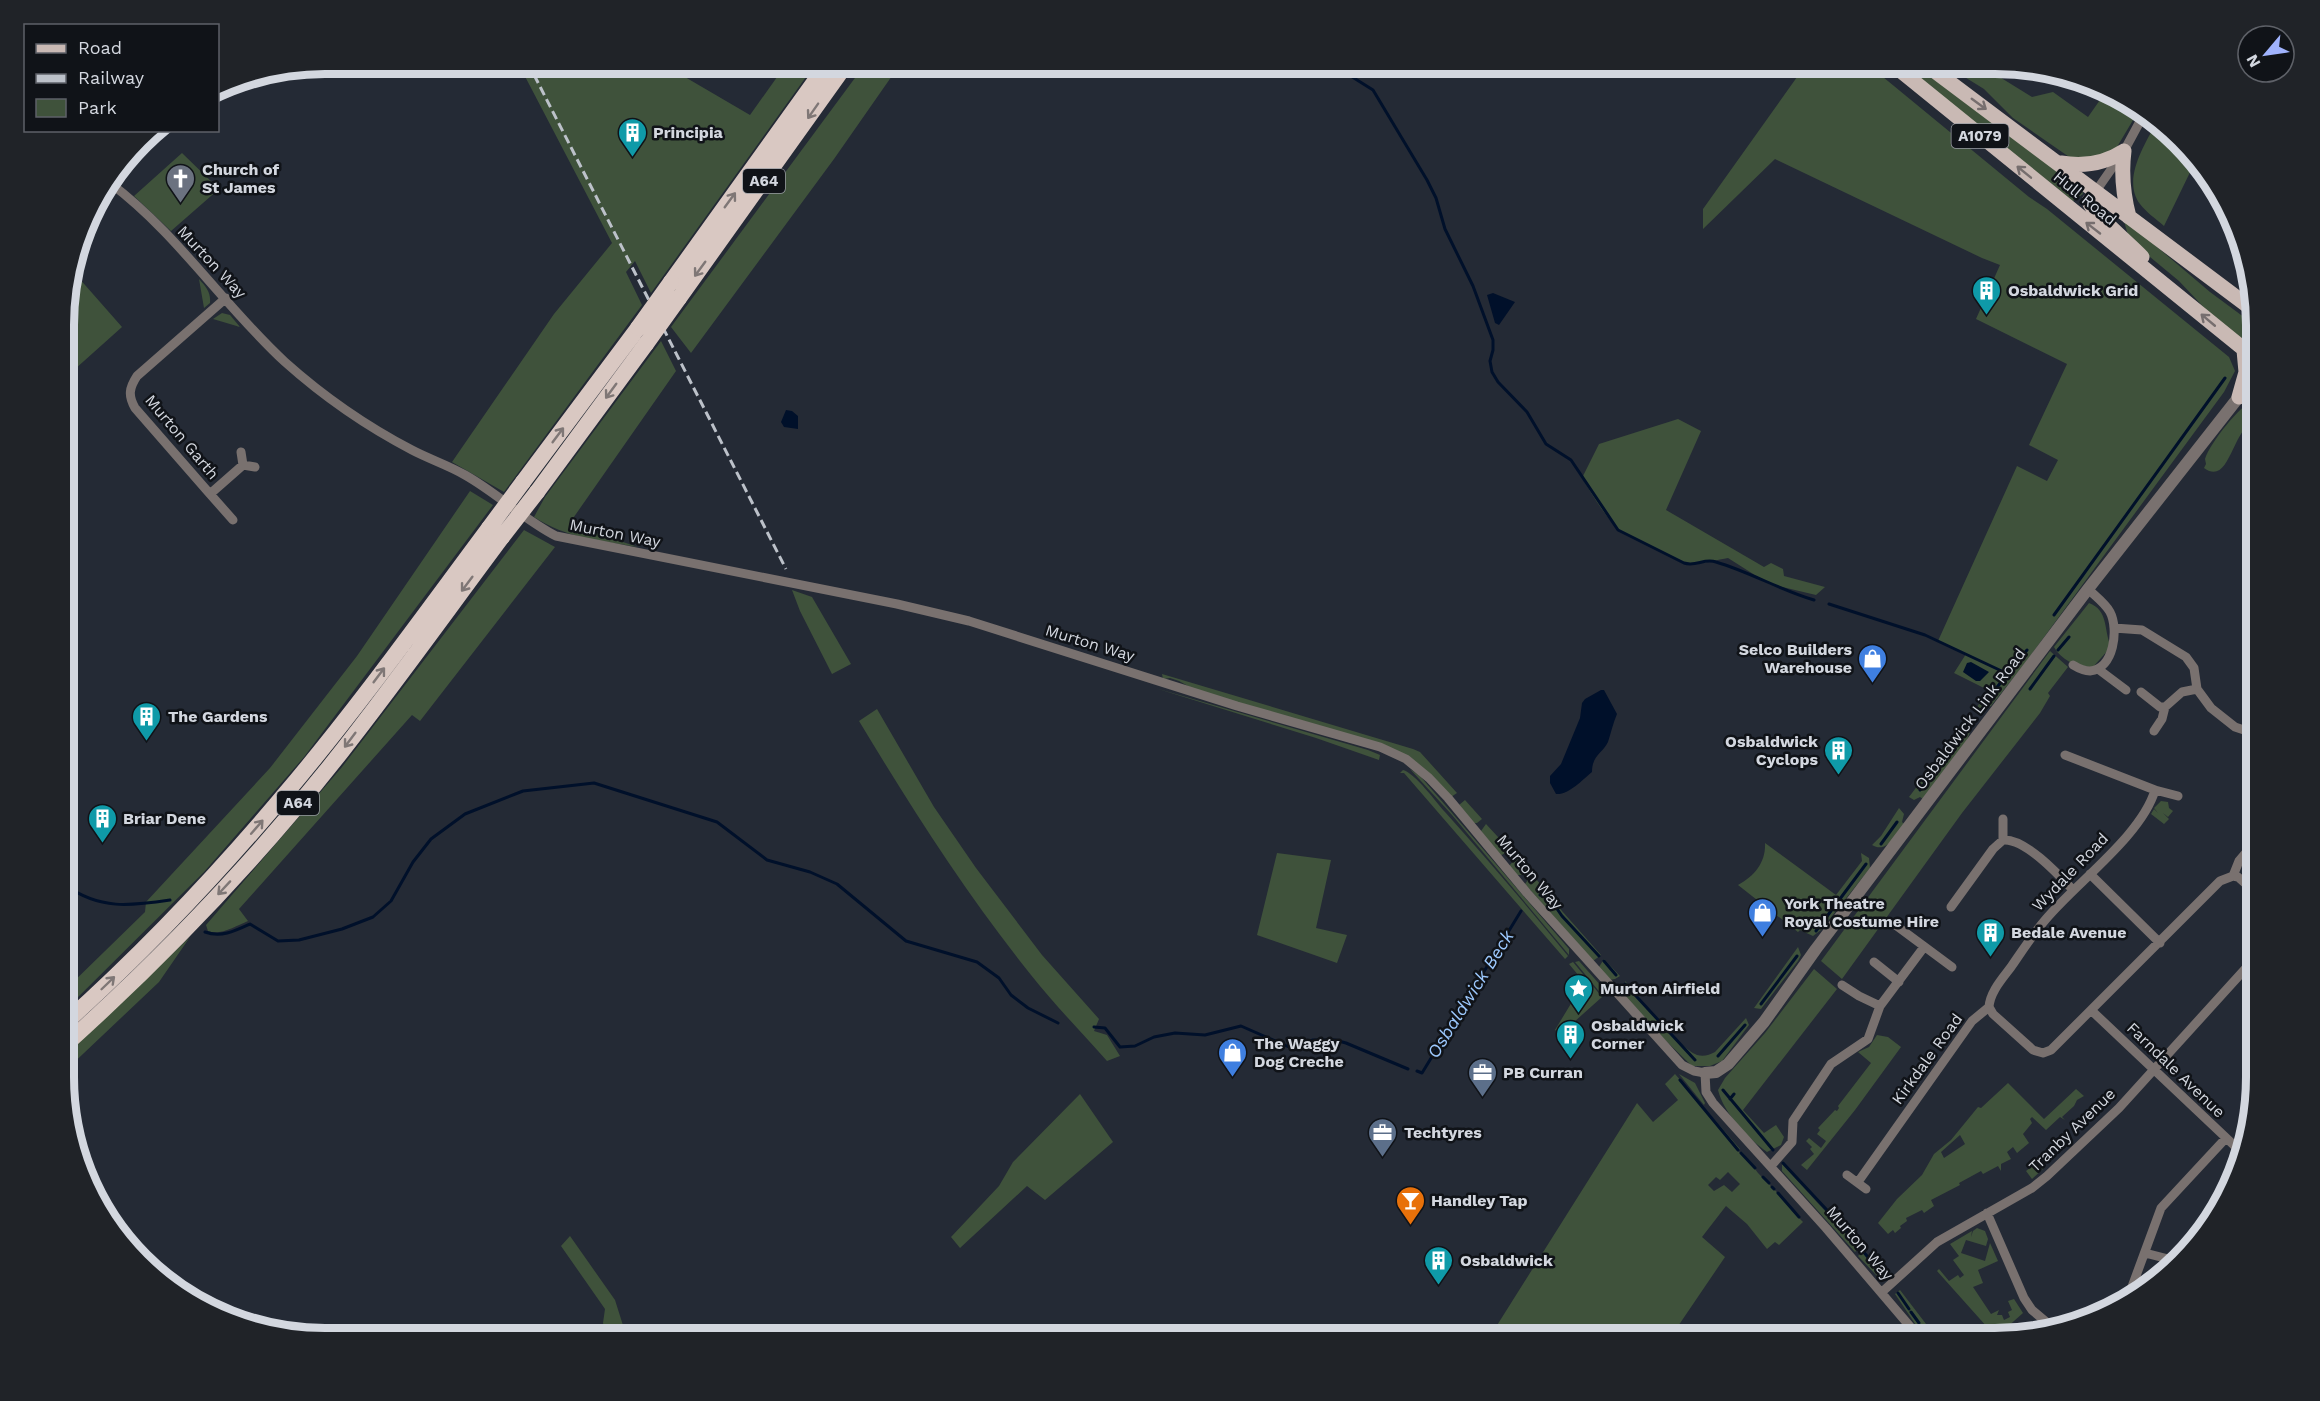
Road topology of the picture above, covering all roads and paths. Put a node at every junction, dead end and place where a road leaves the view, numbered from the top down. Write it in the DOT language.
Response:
graph roads {
  1 [pos="820,74"];
  2 [pos="839,74"];
  3 [pos="1904,74"];
  4 [pos="1939,74"];
  5 [pos="2141,120"];
  6 [pos="2124,151"];
  7 [pos="2058,163"];
  8 [pos="115,187"];
  9 [pos="2092,196"];
  10 [pos="2069,209"];
  11 [pos="2129,217"];
  12 [pos="2179,255"];
  13 [pos="2172,290"];
  14 [pos="226,298"];
  15 [pos="2246,304"];
  16 [pos="2246,316"];
  17 [pos="2246,348"];
  18 [pos="2246,372"];
  19 [pos="2246,388"];
  20 [pos="2246,394"];
  21 [pos="2239,397"];
  22 [pos="241,452"];
  23 [pos="243,465"];
  24 [pos="255,467"];
  25 [pos="530,487"];
  26 [pos="210,494"];
  27 [pos="234,520"];
  28 [pos="496,533"];
  29 [pos="2088,589"];
  30 [pos="2114,628"];
  31 [pos="2073,665"];
  32 [pos="2098,669"];
  33 [pos="2197,689"];
  34 [pos="2126,690"];
  35 [pos="2141,692"];
  36 [pos="2165,707"];
  37 [pos="2154,731"];
  38 [pos="2246,731"];
  39 [pos="2065,755"];
  40 [pos="2075,759"];
  41 [pos="2071,769"];
  42 [pos="2155,789"];
  43 [pos="2178,796"];
  44 [pos="2003,819"];
  45 [pos="2003,840"];
  46 [pos="2246,853"];
  47 [pos="2090,874"];
  48 [pos="2233,876"];
  49 [pos="2246,884"];
  50 [pos="1950,887"];
  51 [pos="2073,890"];
  52 [pos="1960,894"];
  53 [pos="1951,907"];
  54 [pos="1893,924"];
  55 [pos="2160,942"];
  56 [pos="1924,947"];
  57 [pos="1874,962"];
  58 [pos="1952,968"];
  59 [pos="2246,968"];
  60 [pos="1899,982"];
  61 [pos="1842,985"];
  62 [pos="1880,1006"];
  63 [pos="1989,1007"];
  64 [pos="2092,1011"];
  65 [pos="74,1014"];
  66 [pos="74,1037"];
  67 [pos="2154,1069"];
  68 [pos="1705,1073"];
  69 [pos="2226,1138"];
  70 [pos="2236,1147"];
  71 [pos="1777,1160"];
  72 [pos="1846,1174"];
  73 [pos="1858,1182"];
  74 [pos="1866,1189"];
  75 [pos="1987,1213"];
  76 [pos="2145,1253"];
  77 [pos="2168,1259"];
  78 [pos="2132,1287"];
  79 [pos="1885,1289"];
  80 [pos="2047,1323"];
  81 [pos="1912,1328"];
  25 -- 1 [label="highway, A64, one-way, bridge"];
  2 -- 25 [label="highway, A64, one-way, bridge"];
  10 -- 3 [label="main road, Hull Road / A1079, one-way"];
  4 -- 7 [label="main road, Hull Road / A1079, one-way"];
  5 -- 6 [label="street"];
  6 -- 7 [label="main road"];
  6 -- 9 [label="street"];
  6 -- 11 [label="main road"];
  7 -- 9 [label="main road, Hull Road / A1079"];
  8 -- 14 [label="street, Murton Way"];
  9 -- 10 [label="main road"];
  9 -- 11 [label="main road, Hull Road / A1079"];
  9 -- 13 [label="main road"];
  13 -- 10 [label="main road, Hull Road / A1079, one-way"];
  11 -- 12 [label="main road, Hull Road / A1079"];
  12 -- 15 [label="main road, Hull Road / A1079"];
  12 -- 16 [label="main road"];
  17 -- 13 [label="main road, Hull Road / A1079, one-way"];
  14 -- 26 [label="street, Murton Garth"];
  14 -- 68 [label="street, Murton Way"];
  18 -- 21 [label="main road"];
  19 -- 21 [label="street, Osbaldwick Link Road"];
  20 -- 21 [label="main road"];
  21 -- 29 [label="street, Osbaldwick Link Road"];
  22 -- 23 [label="street, Murton Garth"];
  23 -- 24 [label="street, Murton Garth"];
  23 -- 26 [label="street, Murton Garth"];
  25 -- 28 [label="highway, A64, bridge"];
  26 -- 27 [label="street, Murton Garth"];
  65 -- 28 [label="highway, A64, one-way"];
  28 -- 66 [label="highway, A64, one-way"];
  29 -- 30 [label="street"];
  29 -- 68 [label="street, Osbaldwick Link Road"];
  30 -- 32 [label="street"];
  30 -- 33 [label="street"];
  31 -- 32 [label="street"];
  32 -- 34 [label="street"];
  33 -- 36 [label="street"];
  33 -- 38 [label="street"];
  35 -- 36 [label="street"];
  36 -- 37 [label="street"];
  39 -- 40 [label="street"];
  40 -- 41 [label="street"];
  40 -- 42 [label="street"];
  42 -- 43 [label="street"];
  42 -- 47 [label="street, Wydale Road"];
  44 -- 45 [label="street"];
  45 -- 51 [label="street"];
  45 -- 52 [label="street"];
  46 -- 48 [label="street"];
  47 -- 51 [label="street, Wydale Road"];
  47 -- 55 [label="street"];
  48 -- 49 [label="street"];
  48 -- 55 [label="street"];
  50 -- 52 [label="street"];
  51 -- 63 [label="street, Wydale Road"];
  52 -- 53 [label="street"];
  54 -- 56 [label="street"];
  55 -- 64 [label="street"];
  56 -- 58 [label="street"];
  56 -- 60 [label="street"];
  57 -- 60 [label="street"];
  59 -- 67 [label="street, Tranby Avenue"];
  60 -- 62 [label="street"];
  61 -- 62 [label="street"];
  62 -- 71 [label="street"];
  63 -- 64 [label="street"];
  63 -- 73 [label="street, Kirkdale Road"];
  64 -- 67 [label="street, Farndale Avenue"];
  67 -- 69 [label="street, Farndale Avenue"];
  67 -- 75 [label="street, Tranby Avenue"];
  68 -- 71 [label="street, Murton Way"];
  69 -- 70 [label="street, Farndale Avenue"];
  69 -- 76 [label="street"];
  71 -- 79 [label="street, Murton Way"];
  72 -- 73 [label="street"];
  73 -- 74 [label="street"];
  75 -- 79 [label="street, Tranby Avenue"];
  75 -- 80 [label="street"];
  76 -- 77 [label="street"];
  76 -- 78 [label="street"];
  79 -- 81 [label="street, Murton Way"];
}
